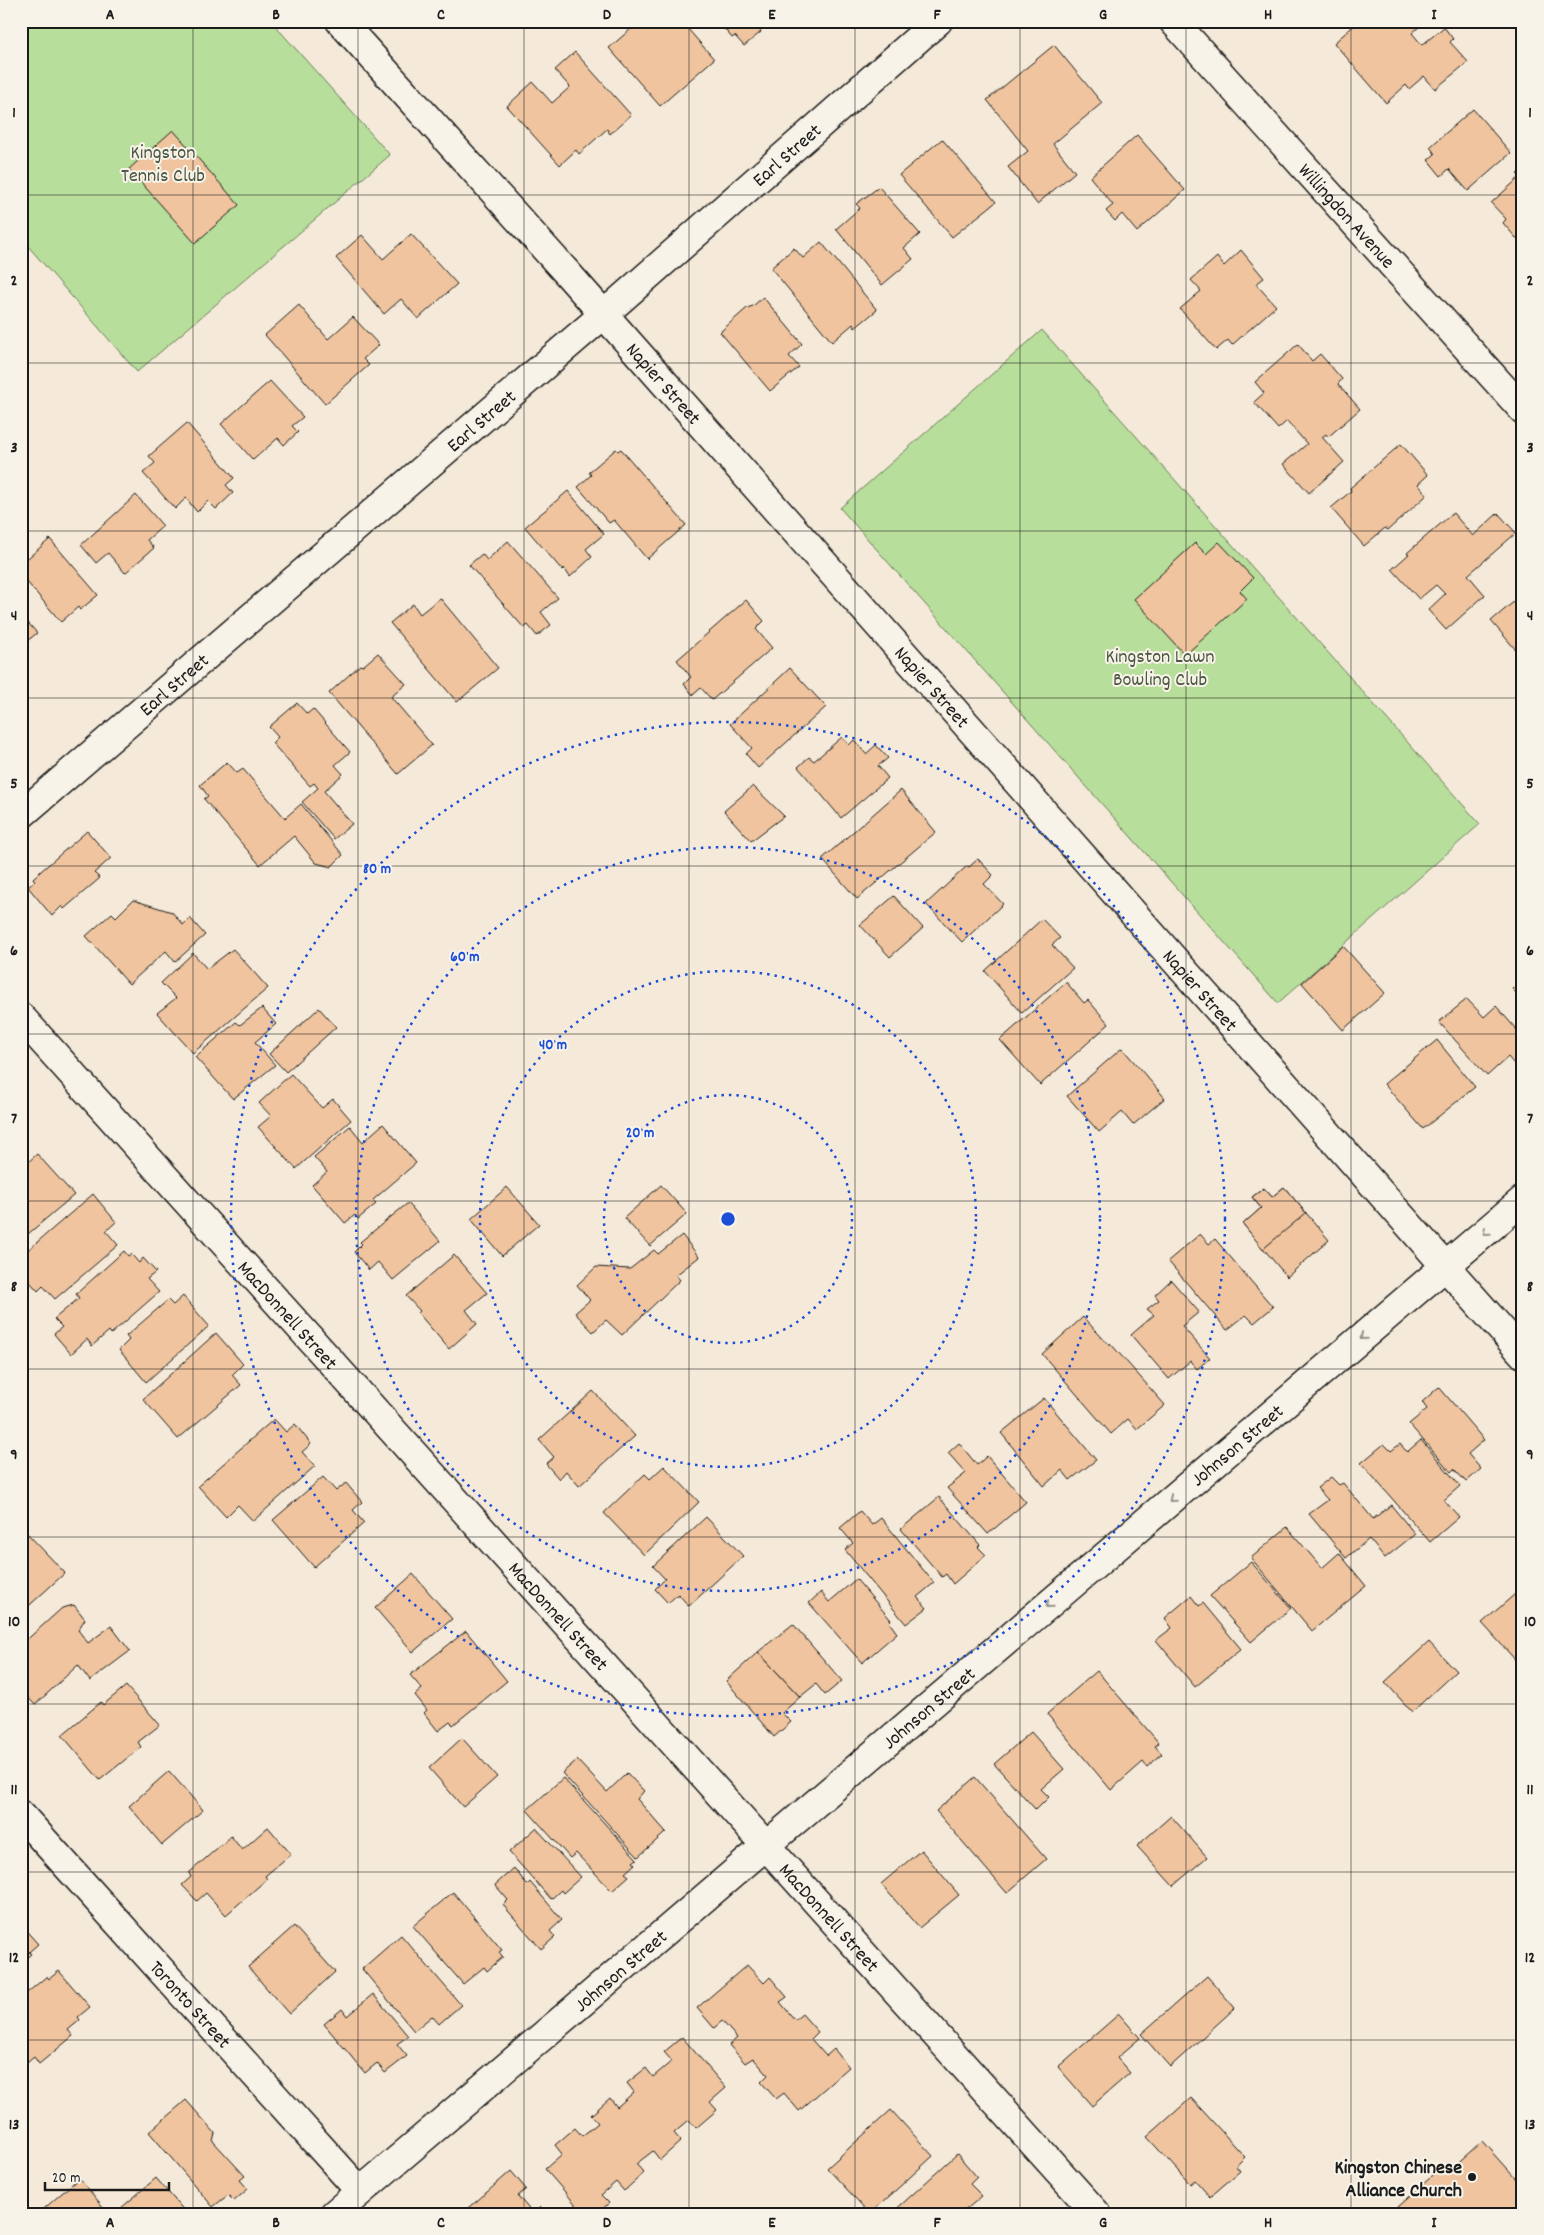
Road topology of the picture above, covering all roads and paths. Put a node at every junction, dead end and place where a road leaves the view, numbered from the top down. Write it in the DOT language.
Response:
graph roads {
  1 [pos="340,21"];
  2 [pos="938,21"];
  3 [pos="1173,21"];
  4 [pos="603,315"];
  5 [pos="1523,410"];
  6 [pos="21,815"];
  7 [pos="21,1017"];
  8 [pos="1523,1200"];
  9 [pos="1445,1268"];
  10 [pos="1523,1354"];
  11 [pos="21,1815"];
  12 [pos="764,1845"];
  13 [pos="360,2191"];
  14 [pos="334,2214"];
  15 [pos="1097,2214"];
  1 -- 4 [label="street, Napier Street"];
  2 -- 4 [label="street, Earl Street"];
  3 -- 5 [label="street, Willingdon Avenue"];
  4 -- 6 [label="street, Earl Street"];
  4 -- 9 [label="street, Napier Street"];
  7 -- 12 [label="street, MacDonnell Street"];
  8 -- 9 [label="street, Johnson Street, one-way"];
  9 -- 10 [label="street, Napier Street"];
  9 -- 12 [label="street, Johnson Street, one-way"];
  11 -- 13 [label="street, Toronto Street"];
  12 -- 13 [label="street, Johnson Street"];
  12 -- 15 [label="street, MacDonnell Street"];
  13 -- 14 [label="street, Johnson Street"];
}
